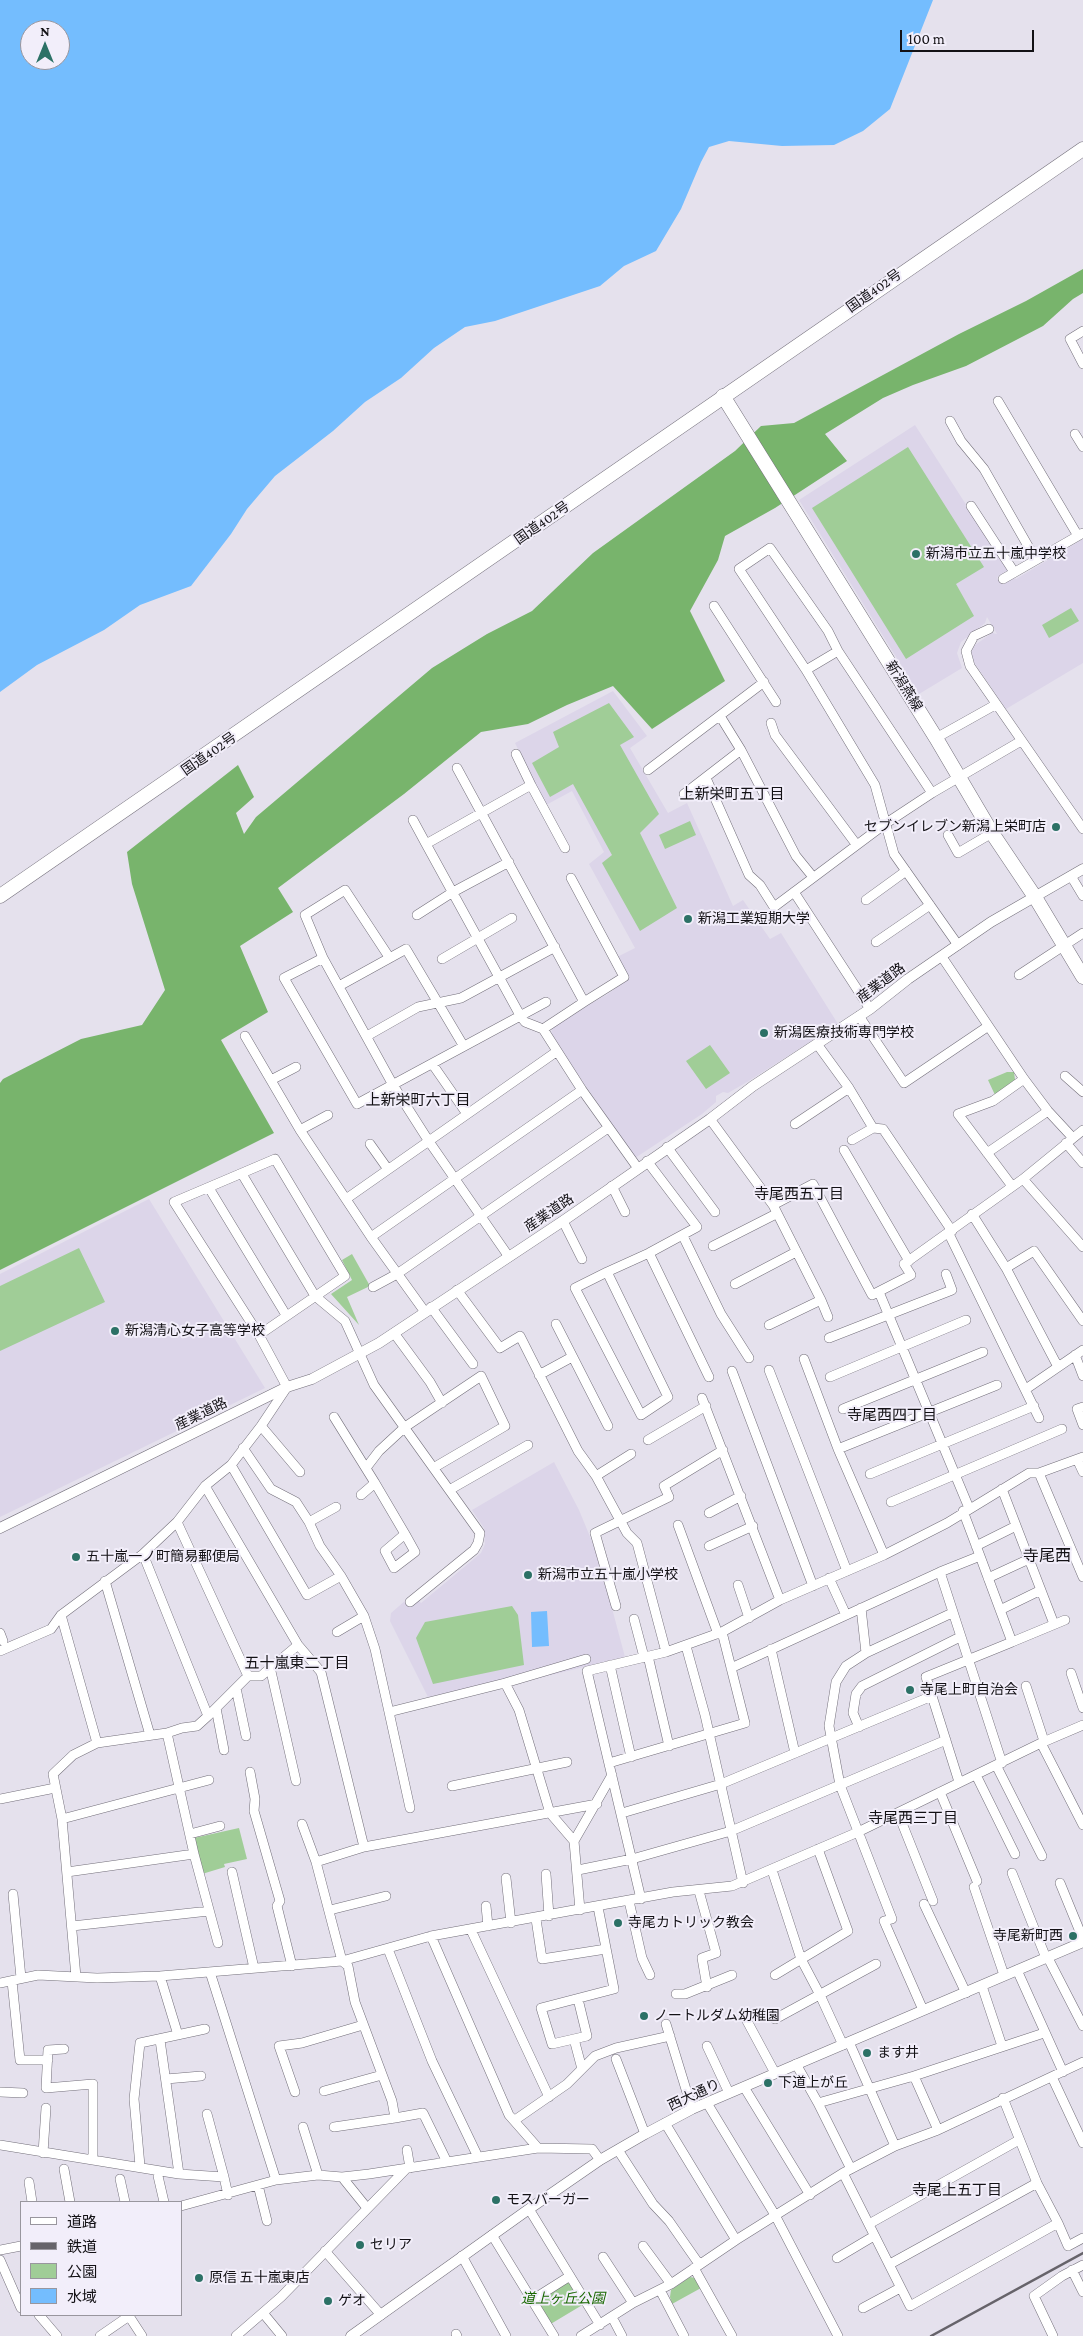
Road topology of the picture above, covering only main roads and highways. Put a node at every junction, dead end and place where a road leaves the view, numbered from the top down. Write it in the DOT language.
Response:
graph roads {
  1 [pos="1083,149"];
  2 [pos="723,396"];
  3 [pos="0,896"];
  4 [pos="1083,977"];
  1 -- 2 [label="main road, 国道402号"];
  2 -- 3 [label="main road, 国道402号"];
  2 -- 4 [label="main road, 新潟燕線"];
}
